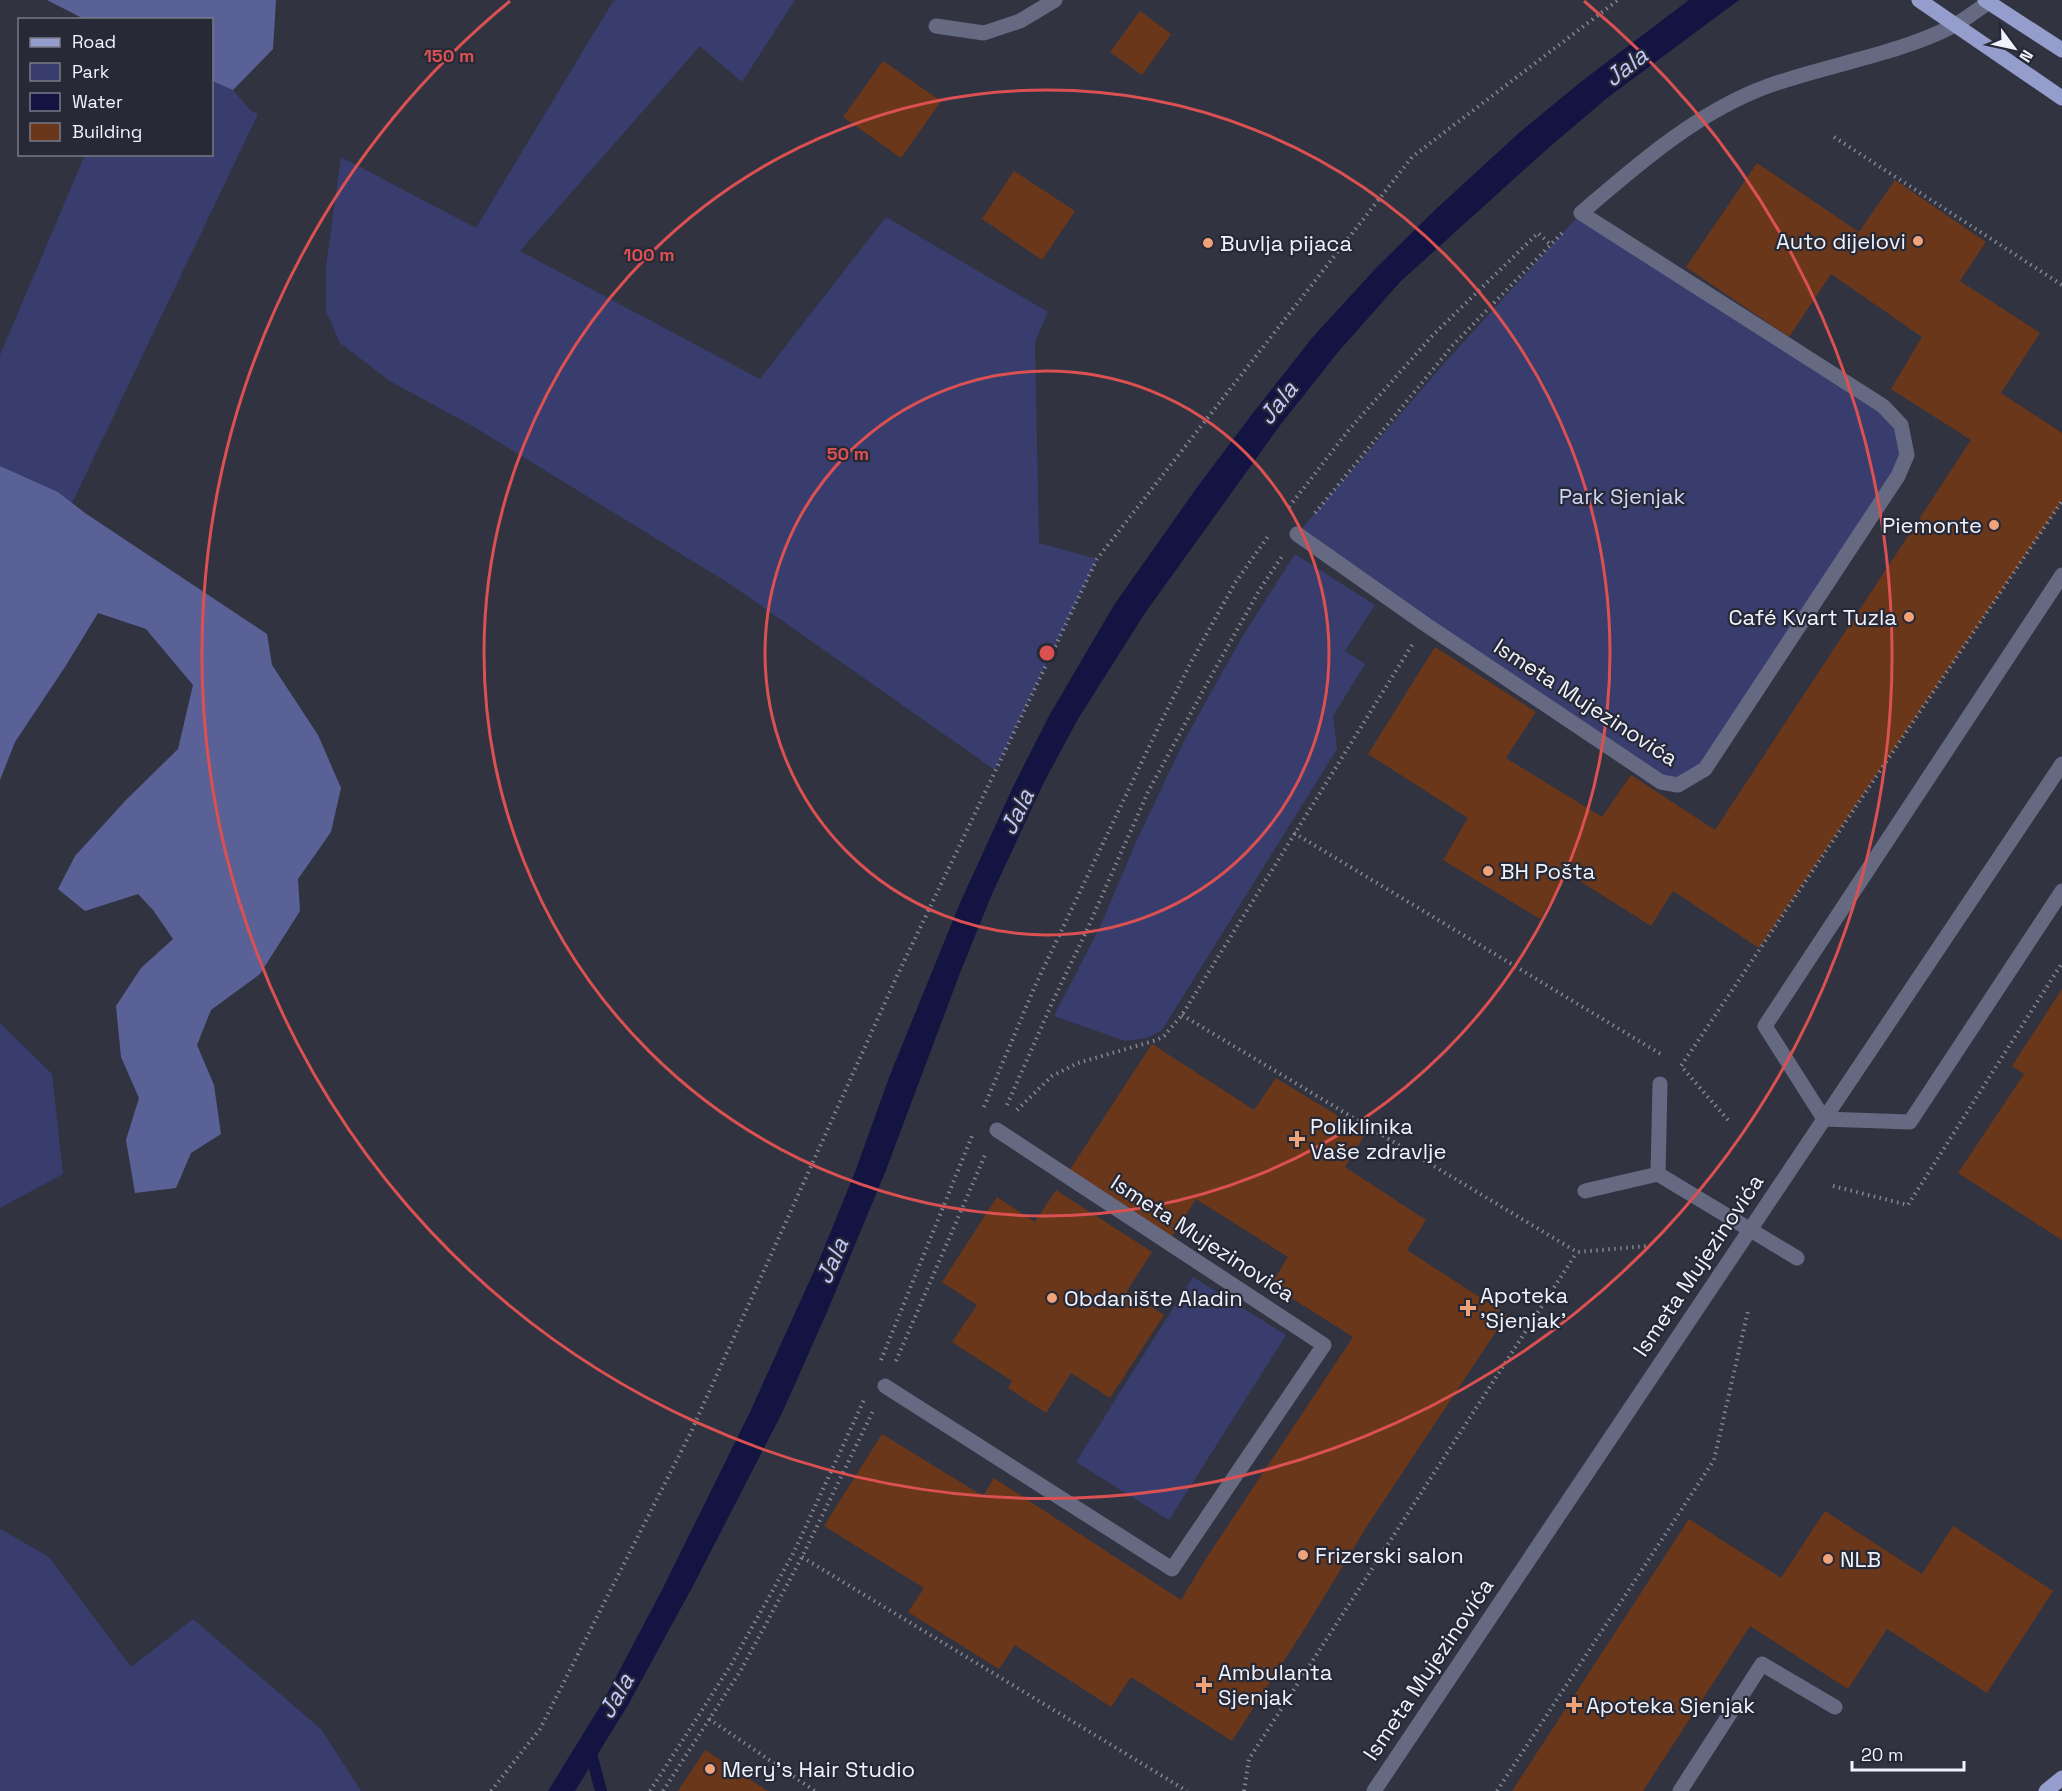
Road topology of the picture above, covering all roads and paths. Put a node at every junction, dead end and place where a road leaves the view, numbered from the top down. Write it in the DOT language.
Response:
graph roads {
  1 [pos="1055,0"];
  2 [pos="1618,0"];
  3 [pos="1919,0"];
  4 [pos="1988,1"];
  5 [pos="1955,25"];
  6 [pos="936,26"];
  7 [pos="2062,50"];
  8 [pos="2062,98"];
  9 [pos="1834,137"];
  10 [pos="1581,213"];
  11 [pos="1551,245"];
  12 [pos="2062,285"];
  13 [pos="2062,501"];
  14 [pos="1287,509"];
  15 [pos="1274,527"];
  16 [pos="1297,534"];
  17 [pos="2062,575"];
  18 [pos="1425,624"];
  19 [pos="2062,764"];
  20 [pos="1294,833"];
  21 [pos="2062,891"];
  22 [pos="2062,963"];
  23 [pos="1182,1015"];
  24 [pos="1670,1060"];
  25 [pos="1660,1084"];
  26 [pos="981,1115"];
  27 [pos="1824,1119"];
  28 [pos="1728,1120"];
  29 [pos="976,1126"];
  30 [pos="997,1130"];
  31 [pos="1658,1174"];
  32 [pos="1833,1186"];
  33 [pos="1585,1191"];
  34 [pos="1749,1229"];
  35 [pos="1648,1246"];
  36 [pos="1577,1252"];
  37 [pos="1797,1258"];
  38 [pos="1748,1311"];
  39 [pos="878,1366"];
  40 [pos="885,1386"];
  41 [pos="865,1398"];
  42 [pos="802,1557"];
  43 [pos="1835,1707"];
  44 [pos="2062,1776"];
  45 [pos="491,1791"];
  46 [pos="650,1791"];
  47 [pos="663,1791"];
  48 [pos="815,1791"];
  49 [pos="1187,1791"];
  50 [pos="1244,1791"];
  51 [pos="1374,1791"];
  52 [pos="1497,1791"];
  53 [pos="1680,1791"];
  54 [pos="2035,1791"];
  55 [pos="2046,1791"];
  1 -- 6 [label="street"];
  2 -- 45 [label="path"];
  3 -- 5 [label="main road"];
  4 -- 5 [label="street"];
  4 -- 7 [label="main road"];
  5 -- 8 [label="main road"];
  5 -- 10 [label="street"];
  9 -- 12 [label="path"];
  10 -- 11 [label="path"];
  10 -- 18 [label="street, Ismeta Mujezinovića"];
  11 -- 14 [label="path"];
  11 -- 16 [label="path"];
  13 -- 28 [label="path"];
  15 -- 26 [label="path"];
  16 -- 18 [label="street, Ismeta Mujezinovića"];
  17 -- 27 [label="street"];
  18 -- 20 [label="path"];
  19 -- 27 [label="street, Ismeta Mujezinovića"];
  20 -- 23 [label="path"];
  20 -- 24 [label="path"];
  21 -- 27 [label="street"];
  22 -- 32 [label="path"];
  23 -- 30 [label="path"];
  23 -- 36 [label="path"];
  25 -- 31 [label="street"];
  27 -- 34 [label="street, Ismeta Mujezinovića"];
  29 -- 39 [label="path"];
  30 -- 40 [label="street, Ismeta Mujezinovića"];
  31 -- 33 [label="street"];
  31 -- 34 [label="street"];
  34 -- 37 [label="street"];
  34 -- 51 [label="street, Ismeta Mujezinovića"];
  35 -- 36 [label="path"];
  36 -- 50 [label="path"];
  38 -- 52 [label="path"];
  41 -- 46 [label="path"];
  42 -- 49 [label="path"];
  43 -- 53 [label="street"];
  44 -- 54 [label="street"];
  44 -- 55 [label="main road"];
  47 -- 48 [label="path"];
}
